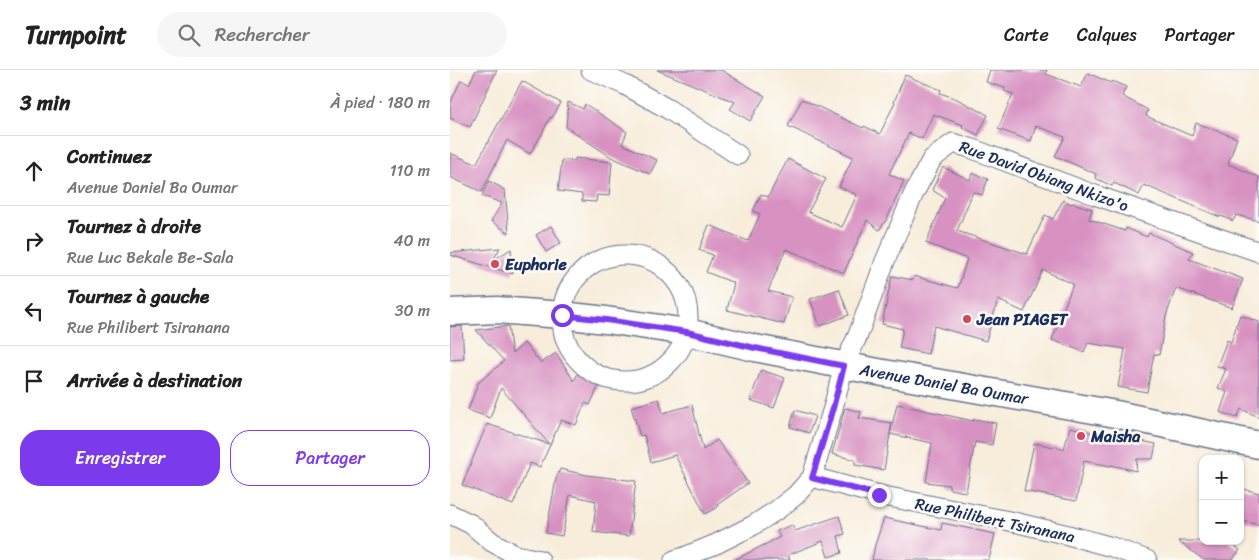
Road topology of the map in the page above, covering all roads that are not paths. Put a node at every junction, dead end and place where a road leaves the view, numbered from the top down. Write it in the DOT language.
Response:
graph roads {
  1 [pos="591,70"];
  2 [pos="738,155"];
  3 [pos="1259,252"];
  4 [pos="450,312"];
  5 [pos="562,315"];
  6 [pos="687,332"];
  7 [pos="844,366"];
  8 [pos="1259,445"];
  9 [pos="812,478"];
  10 [pos="450,514"];
  11 [pos="540,560"];
  12 [pos="674,560"];
  13 [pos="1147,560"];
  1 -- 2 [label="street"];
  3 -- 7 [label="street, Rue David Obiang Nkizo'o"];
  4 -- 5 [label="main road, Avenue Daniel Ba Oumar"];
  5 -- 6 [label="main road, Avenue Daniel Ba Oumar"];
  5 -- 6 [label="street"];
  5 -- 6 [label="street"];
  6 -- 7 [label="main road, Avenue Daniel Ba Oumar"];
  7 -- 8 [label="main road, Avenue Daniel Ba Oumar"];
  7 -- 9 [label="street"];
  9 -- 12 [label="street"];
  9 -- 13 [label="street, Rue Philibert Tsiranana"];
  10 -- 11 [label="street"];
}
